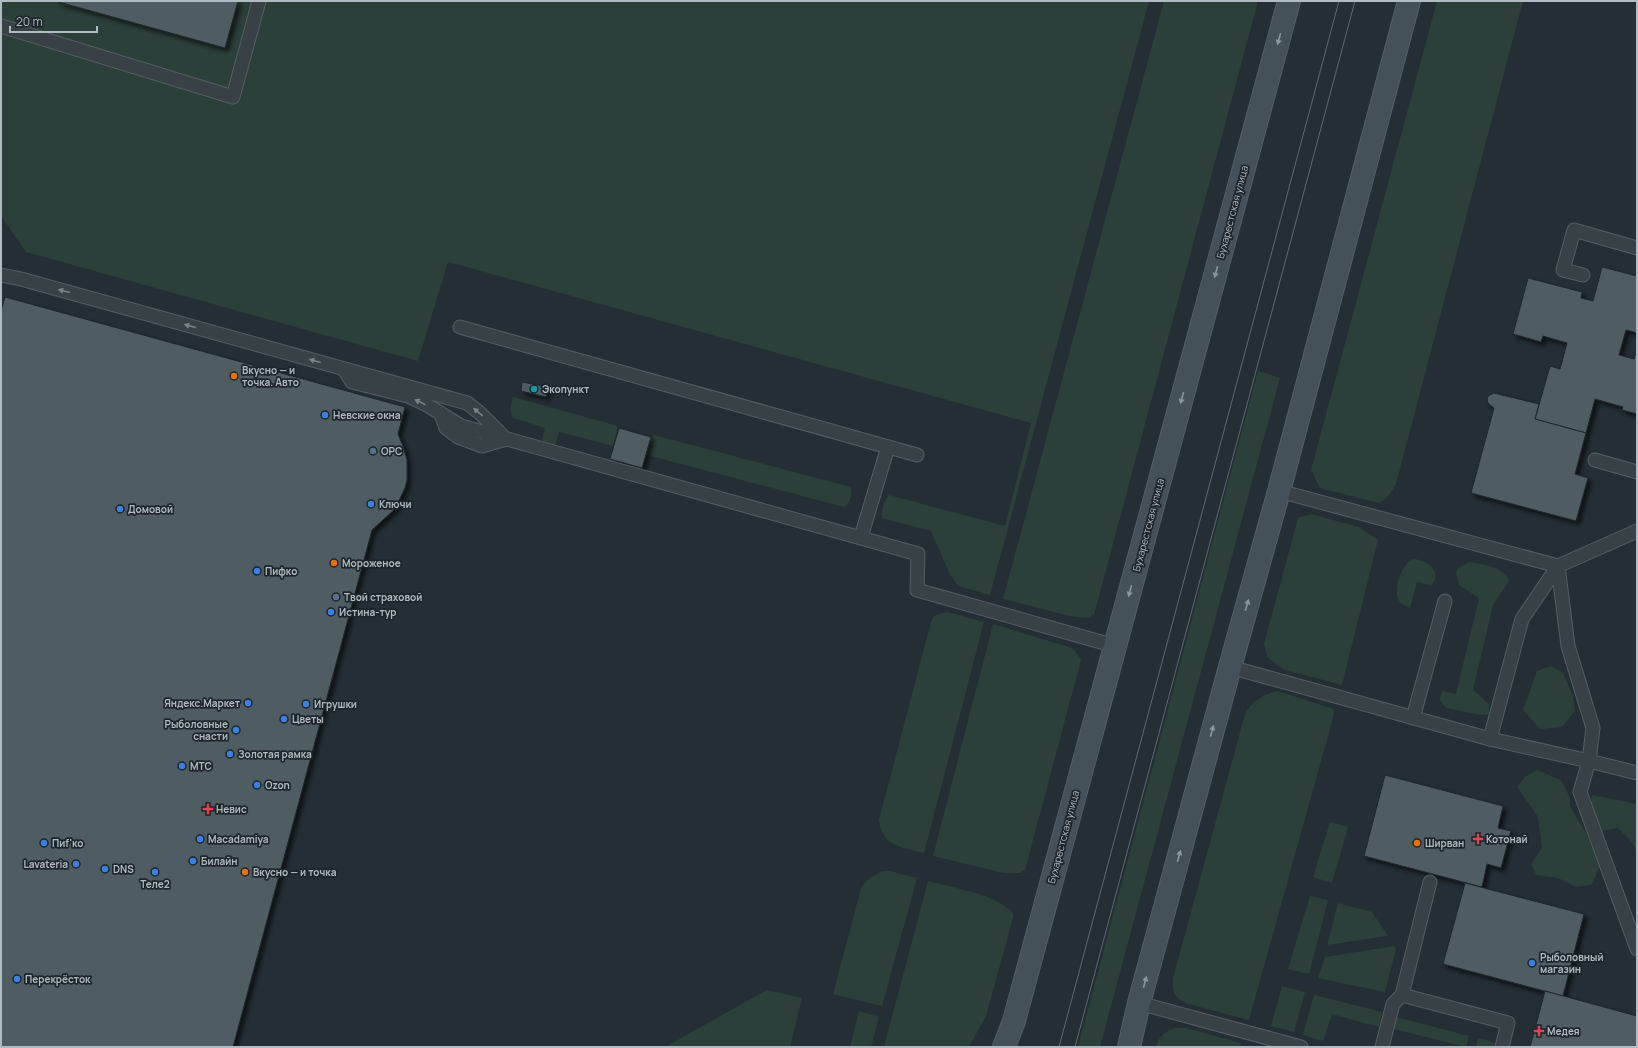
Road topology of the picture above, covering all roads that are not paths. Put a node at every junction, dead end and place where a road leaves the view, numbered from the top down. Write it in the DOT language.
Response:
graph roads {
  1 [pos="259,1"];
  2 [pos="1289,1"];
  3 [pos="1409,1"];
  4 [pos="1,26"];
  5 [pos="1637,248"];
  6 [pos="1,275"];
  7 [pos="1583,275"];
  8 [pos="460,327"];
  9 [pos="344,369"];
  10 [pos="506,439"];
  11 [pos="888,447"];
  12 [pos="917,455"];
  13 [pos="1595,460"];
  14 [pos="1637,472"];
  15 [pos="1279,491"];
  16 [pos="1637,531"];
  17 [pos="862,537"];
  18 [pos="1558,566"];
  19 [pos="1444,601"];
  20 [pos="1115,646"];
  21 [pos="1230,667"];
  22 [pos="1413,718"];
  23 [pos="1490,739"];
  24 [pos="1589,761"];
  25 [pos="1637,773"];
  26 [pos="1430,882"];
  27 [pos="1637,949"];
  28 [pos="1402,995"];
  29 [pos="1139,1003"];
  30 [pos="1004,1047"];
  31 [pos="1129,1047"];
  32 [pos="1301,1047"];
  33 [pos="1382,1047"];
  34 [pos="1502,1047"];
  1 -- 4 [label="lane"];
  2 -- 20 [label="street, Бухарестская улица, one-way"];
  3 -- 15 [label="street"];
  5 -- 7 [label="lane"];
  9 -- 6 [label="lane, one-way"];
  8 -- 11 [label="lane"];
  10 -- 9 [label="lane, one-way"];
  10 -- 9 [label="lane, one-way"];
  10 -- 17 [label="lane"];
  11 -- 12 [label="lane"];
  11 -- 17 [label="lane"];
  13 -- 14 [label="lane"];
  15 -- 18 [label="lane"];
  21 -- 15 [label="street, one-way"];
  16 -- 18 [label="lane"];
  17 -- 20 [label="lane"];
  18 -- 23 [label="lane"];
  18 -- 24 [label="lane"];
  19 -- 22 [label="lane"];
  20 -- 30 [label="street, Бухарестская улица"];
  21 -- 22 [label="lane"];
  29 -- 21 [label="street, one-way"];
  22 -- 23 [label="lane"];
  23 -- 24 [label="lane"];
  24 -- 25 [label="lane"];
  24 -- 27 [label="lane"];
  26 -- 28 [label="lane"];
  28 -- 33 [label="lane"];
  28 -- 34 [label="lane"];
  29 -- 31 [label="street"];
  29 -- 32 [label="lane"];
}
